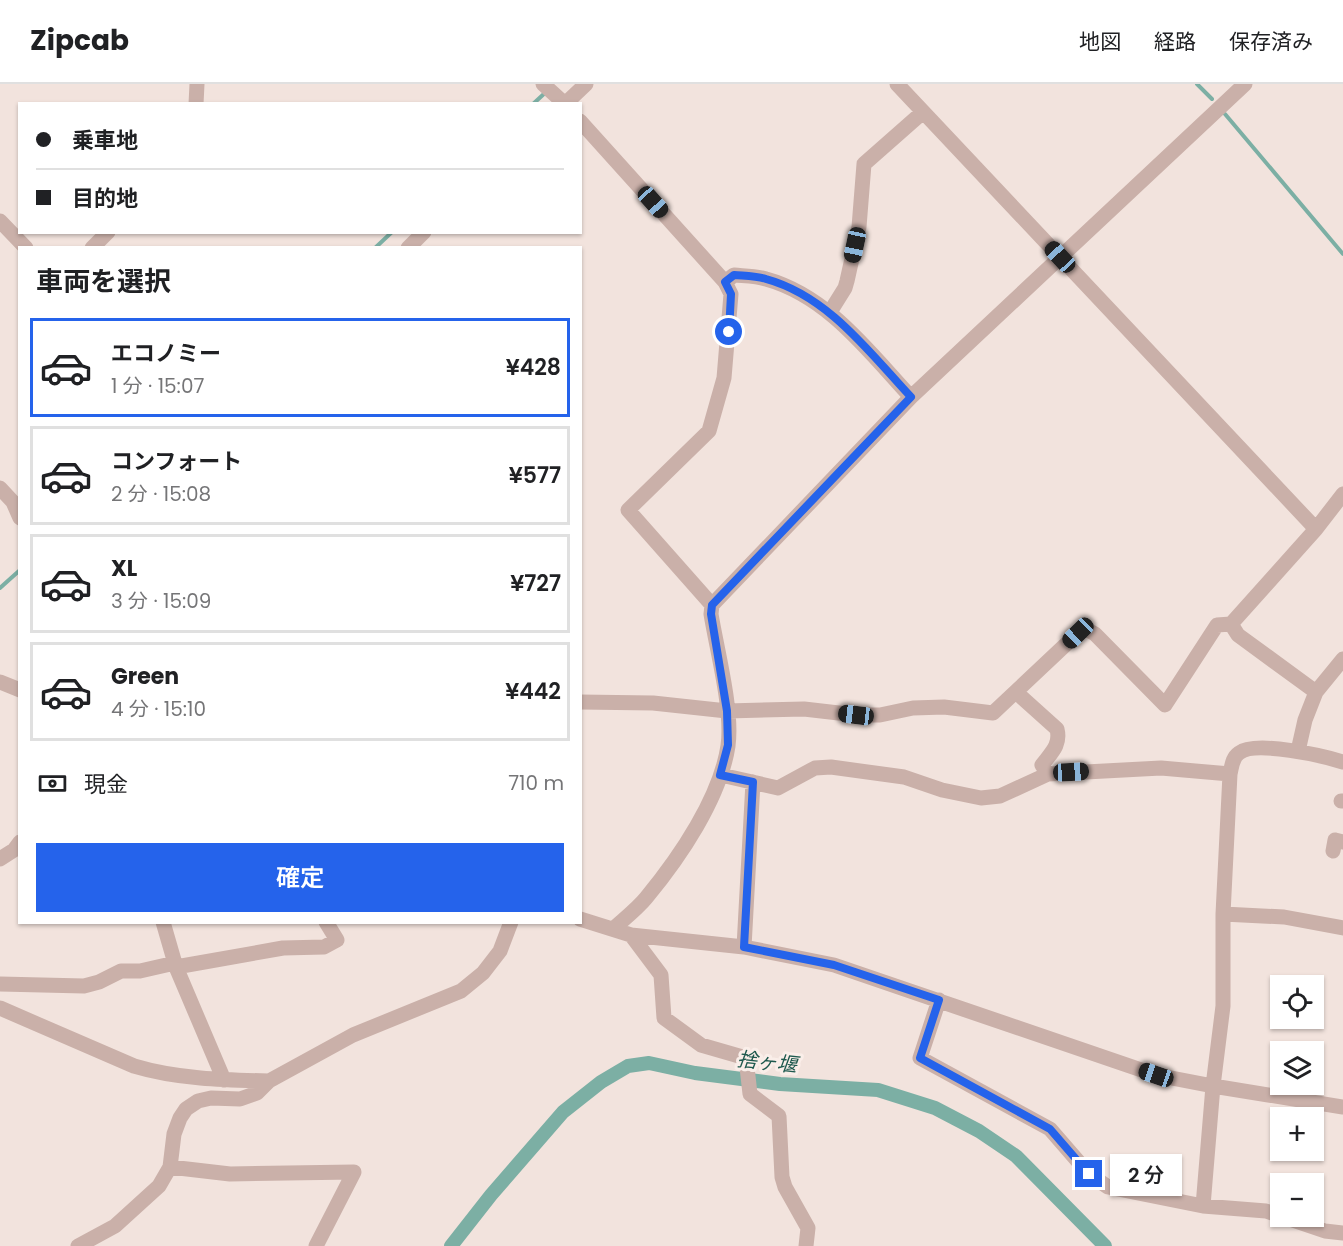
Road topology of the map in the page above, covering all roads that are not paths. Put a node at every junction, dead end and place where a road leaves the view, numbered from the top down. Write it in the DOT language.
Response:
graph roads {
  1 [pos="197,84"];
  2 [pos="543,84"];
  3 [pos="586,84"];
  4 [pos="897,84"];
  5 [pos="1245,84"];
  6 [pos="196,102"];
  7 [pos="564,102"];
  8 [pos="566,102"];
  9 [pos="923,112"];
  10 [pos="582,123"];
  11 [pos="0,221"];
  12 [pos="106,234"];
  13 [pos="422,234"];
  14 [pos="24,246"];
  15 [pos="94,246"];
  16 [pos="410,246"];
  17 [pos="1060,257"];
  18 [pos="725,282"];
  19 [pos="830,312"];
  20 [pos="911,397"];
  21 [pos="0,488"];
  22 [pos="1343,494"];
  23 [pos="18,513"];
  24 [pos="1316,529"];
  25 [pos="712,605"];
  26 [pos="1231,624"];
  27 [pos="1343,658"];
  28 [pos="0,682"];
  29 [pos="18,689"];
  30 [pos="1316,692"];
  31 [pos="1017,693"];
  32 [pos="582,702"];
  33 [pos="727,711"];
  34 [pos="1298,751"];
  35 [pos="1343,762"];
  36 [pos="1048,774"];
  37 [pos="1230,774"];
  38 [pos="720,775"];
  39 [pos="753,782"];
  40 [pos="18,845"];
  41 [pos="0,859"];
  42 [pos="1223,914"];
  43 [pos="582,920"];
  44 [pos="164,924"];
  45 [pos="327,924"];
  46 [pos="510,924"];
  47 [pos="1343,928"];
  48 [pos="613,929"];
  49 [pos="631,935"];
  50 [pos="744,947"];
  51 [pos="175,965"];
  52 [pos="0,984"];
  53 [pos="939,1000"];
  54 [pos="0,1008"];
  55 [pos="224,1080"];
  56 [pos="269,1081"];
  57 [pos="1213,1086"];
  58 [pos="1343,1107"];
  59 [pos="170,1167"];
  60 [pos="1203,1206"];
  61 [pos="1343,1233"];
  62 [pos="78,1246"];
  63 [pos="316,1246"];
  64 [pos="806,1246"];
  1 -- 6 [label="street"];
  2 -- 7 [label="street"];
  3 -- 8 [label="street"];
  4 -- 9 [label="street"];
  5 -- 17 [label="street"];
  9 -- 17 [label="street"];
  9 -- 19 [label="street"];
  10 -- 18 [label="street"];
  11 -- 14 [label="street"];
  12 -- 15 [label="street"];
  13 -- 16 [label="street"];
  17 -- 20 [label="street"];
  17 -- 24 [label="street"];
  18 -- 19 [label="street"];
  18 -- 25 [label="street"];
  19 -- 20 [label="street"];
  20 -- 25 [label="street"];
  21 -- 23 [label="street"];
  22 -- 24 [label="street"];
  24 -- 26 [label="street"];
  25 -- 33 [label="street"];
  26 -- 30 [label="street"];
  26 -- 31 [label="street"];
  27 -- 30 [label="street"];
  28 -- 29 [label="street"];
  30 -- 34 [label="street"];
  31 -- 33 [label="street"];
  31 -- 36 [label="street"];
  32 -- 33 [label="street"];
  33 -- 38 [label="street"];
  34 -- 35 [label="street"];
  34 -- 37 [label="street"];
  36 -- 37 [label="street"];
  36 -- 39 [label="street"];
  37 -- 42 [label="street"];
  38 -- 39 [label="street"];
  38 -- 48 [label="street"];
  39 -- 50 [label="street"];
  40 -- 41 [label="street"];
  42 -- 47 [label="street"];
  42 -- 57 [label="street"];
  43 -- 48 [label="street"];
  44 -- 51 [label="street"];
  45 -- 51 [label="street"];
  46 -- 56 [label="street"];
  48 -- 49 [label="street"];
  49 -- 50 [label="street"];
  49 -- 64 [label="street"];
  50 -- 53 [label="street"];
  51 -- 52 [label="street"];
  51 -- 55 [label="street"];
  53 -- 57 [label="street"];
  53 -- 60 [label="street"];
  54 -- 55 [label="street"];
  55 -- 56 [label="street"];
  56 -- 59 [label="street"];
  57 -- 58 [label="street"];
  57 -- 60 [label="street"];
  59 -- 62 [label="street"];
  59 -- 63 [label="street"];
  60 -- 61 [label="street"];
}
